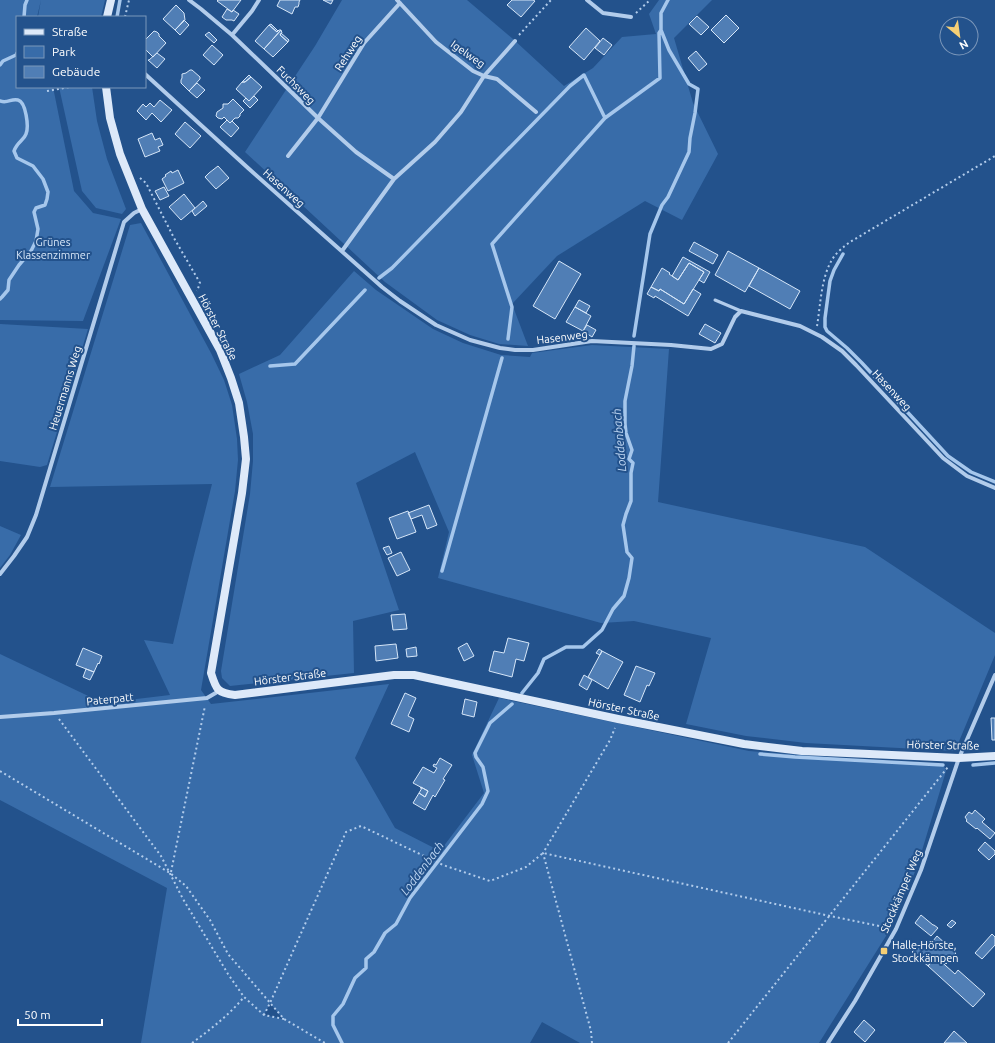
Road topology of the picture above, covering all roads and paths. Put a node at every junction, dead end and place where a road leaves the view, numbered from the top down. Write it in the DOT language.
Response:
graph roads {
  1 [pos="111,0"];
  2 [pos="129,0"];
  3 [pos="189,0"];
  4 [pos="258,0"];
  5 [pos="550,0"];
  6 [pos="587,0"];
  7 [pos="650,0"];
  8 [pos="398,1"];
  9 [pos="107,16"];
  10 [pos="125,16"];
  11 [pos="632,17"];
  12 [pos="232,35"];
  13 [pos="514,41"];
  14 [pos="146,75"];
  15 [pos="484,76"];
  16 [pos="64,88"];
  17 [pos="106,88"];
  18 [pos="47,91"];
  19 [pos="536,112"];
  20 [pos="318,118"];
  21 [pos="288,156"];
  22 [pos="995,156"];
  23 [pos="138,175"];
  24 [pos="394,178"];
  25 [pos="142,209"];
  26 [pos="342,251"];
  27 [pos="190,296"];
  28 [pos="715,300"];
  29 [pos="741,311"];
  30 [pos="814,332"];
  31 [pos="995,488"];
  32 [pos="0,574"];
  33 [pos="995,675"];
  34 [pos="219,691"];
  35 [pos="207,698"];
  36 [pos="54,713"];
  37 [pos="0,717"];
  38 [pos="618,719"];
  39 [pos="995,756"];
  40 [pos="959,758"];
  41 [pos="0,771"];
  42 [pos="543,853"];
  43 [pos="170,873"];
  44 [pos="830,916"];
  45 [pos="896,929"];
  46 [pos="244,997"];
  47 [pos="270,1003"];
  48 [pos="264,1015"];
  49 [pos="284,1019"];
  50 [pos="192,1043"];
  51 [pos="325,1043"];
  52 [pos="592,1043"];
  53 [pos="728,1043"];
  54 [pos="828,1043"];
  1 -- 9 [label="street"];
  2 -- 10 [label="path"];
  3 -- 12 [label="street, Fuchsweg"];
  4 -- 12 [label="street"];
  5 -- 13 [label="path"];
  6 -- 11 [label="street"];
  7 -- 11 [label="path"];
  8 -- 15 [label="street, Igelweg"];
  8 -- 20 [label="street, Rehweg"];
  12 -- 20 [label="street, Fuchsweg"];
  13 -- 15 [label="street"];
  14 -- 26 [label="street, Hasenweg"];
  15 -- 19 [label="street, Igelweg"];
  15 -- 24 [label="street"];
  16 -- 18 [label="path"];
  17 -- 25 [label="street, Hörster Straße"];
  20 -- 21 [label="street, Rehweg"];
  20 -- 24 [label="street, Fuchsweg"];
  22 -- 30 [label="path"];
  23 -- 27 [label="path"];
  24 -- 26 [label="street"];
  25 -- 27 [label="street, Hörster Straße"];
  25 -- 32 [label="street, Heuermanns Weg"];
  26 -- 29 [label="street, Hasenweg"];
  27 -- 34 [label="street, Hörster Straße"];
  28 -- 29 [label="lane"];
  29 -- 30 [label="street, Hasenweg"];
  30 -- 31 [label="street, Hasenweg"];
  33 -- 40 [label="street, Stockkämper Weg"];
  34 -- 35 [label="street, Paterpatt"];
  34 -- 38 [label="street, Hörster Straße"];
  35 -- 36 [label="street, Paterpatt"];
  35 -- 43 [label="path"];
  36 -- 37 [label="street, Paterpatt"];
  36 -- 43 [label="path"];
  38 -- 40 [label="street, Hörster Straße"];
  38 -- 42 [label="path"];
  39 -- 40 [label="street, Hörster Straße"];
  40 -- 44 [label="path"];
  40 -- 45 [label="street, Stockkämper Weg"];
  41 -- 43 [label="path"];
  42 -- 44 [label="path"];
  42 -- 47 [label="path"];
  42 -- 52 [label="path"];
  43 -- 46 [label="path"];
  43 -- 47 [label="path"];
  44 -- 45 [label="path"];
  44 -- 53 [label="path"];
  45 -- 54 [label="street, Stockkämper Weg"];
  46 -- 48 [label="path"];
  46 -- 50 [label="path"];
  47 -- 48 [label="path"];
  47 -- 49 [label="path"];
  48 -- 49 [label="path"];
  49 -- 51 [label="path"];
}
